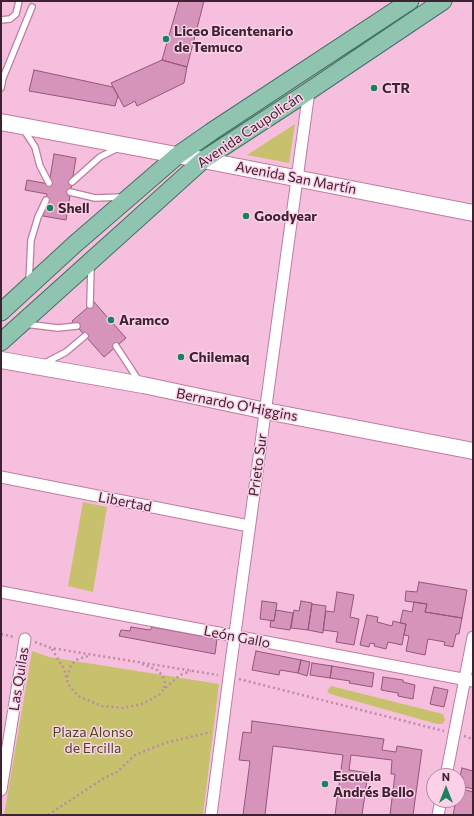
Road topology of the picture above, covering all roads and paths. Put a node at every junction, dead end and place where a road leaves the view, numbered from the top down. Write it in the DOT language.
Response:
graph roads {
  1 [pos="19,1"];
  2 [pos="443,1"];
  3 [pos="402,4"];
  4 [pos="32,7"];
  5 [pos="1,20"];
  6 [pos="1,88"];
  7 [pos="309,91"];
  8 [pos="1,122"];
  9 [pos="19,125"];
  10 [pos="130,146"];
  11 [pos="178,155"];
  12 [pos="203,160"];
  13 [pos="297,178"];
  14 [pos="72,182"];
  15 [pos="49,183"];
  16 [pos="70,192"];
  17 [pos="129,197"];
  18 [pos="46,200"];
  19 [pos="473,213"];
  20 [pos="91,260"];
  21 [pos="25,290"];
  22 [pos="90,305"];
  23 [pos="1,312"];
  24 [pos="21,324"];
  25 [pos="77,326"];
  26 [pos="85,336"];
  27 [pos="1,342"];
  28 [pos="116,346"];
  29 [pos="1,360"];
  30 [pos="36,367"];
  31 [pos="143,385"];
  32 [pos="266,411"];
  33 [pos="473,451"];
  34 [pos="1,477"];
  35 [pos="249,526"];
  36 [pos="1,592"];
  37 [pos="234,637"];
  38 [pos="473,637"];
  39 [pos="25,639"];
  40 [pos="52,648"];
  41 [pos="91,655"];
  42 [pos="136,662"];
  43 [pos="193,670"];
  44 [pos="66,678"];
  45 [pos="469,680"];
  46 [pos="164,689"];
  47 [pos="222,729"];
  48 [pos="448,768"];
  49 [pos="1,790"];
  50 [pos="48,815"];
  51 [pos="211,815"];
  1 -- 5 [label="lane"];
  2 -- 7 [label="main road, Avenida Caupolicán"];
  3 -- 11 [label="main road, Avenida Caupolicán"];
  4 -- 6 [label="lane"];
  7 -- 12 [label="main road, Avenida Caupolicán"];
  7 -- 13 [label="street, Prieto Sur"];
  8 -- 9 [label="main road, Avenida San Martín"];
  9 -- 10 [label="main road, Avenida San Martín"];
  9 -- 15 [label="lane"];
  10 -- 11 [label="main road, Avenida San Martín"];
  10 -- 14 [label="lane"];
  11 -- 12 [label="main road, Avenida San Martín"];
  11 -- 17 [label="main road, Avenida Caupolicán"];
  12 -- 13 [label="main road, Avenida San Martín"];
  12 -- 20 [label="main road, Avenida Caupolicán"];
  13 -- 19 [label="main road, Avenida San Martín"];
  13 -- 32 [label="street, Prieto Sur"];
  16 -- 17 [label="lane"];
  17 -- 21 [label="main road, Avenida Caupolicán"];
  18 -- 21 [label="lane"];
  20 -- 22 [label="lane"];
  20 -- 24 [label="main road, Avenida Caupolicán"];
  21 -- 23 [label="main road, Avenida Caupolicán"];
  24 -- 25 [label="lane"];
  24 -- 27 [label="main road, Avenida Caupolicán"];
  26 -- 30 [label="lane"];
  28 -- 31 [label="lane"];
  29 -- 30 [label="main road, Bernardo O'Higgins"];
  30 -- 31 [label="main road, Bernardo O'Higgins"];
  31 -- 32 [label="main road, Bernardo O'Higgins"];
  32 -- 33 [label="main road, Bernardo O'Higgins"];
  32 -- 35 [label="street, Prieto Sur"];
  34 -- 35 [label="street, Libertad"];
  35 -- 37 [label="street, Prieto Sur"];
  36 -- 37 [label="street, León Gallo"];
  37 -- 45 [label="street, León Gallo"];
  37 -- 47 [label="street, Prieto Sur"];
  38 -- 45 [label="street"];
  39 -- 49 [label="street, Las Quilas"];
  40 -- 44 [label="path"];
  41 -- 44 [label="path"];
  42 -- 46 [label="path"];
  43 -- 46 [label="path"];
  44 -- 46 [label="path"];
  45 -- 48 [label="street"];
  47 -- 50 [label="path"];
  47 -- 51 [label="street, Prieto Sur"];
}
